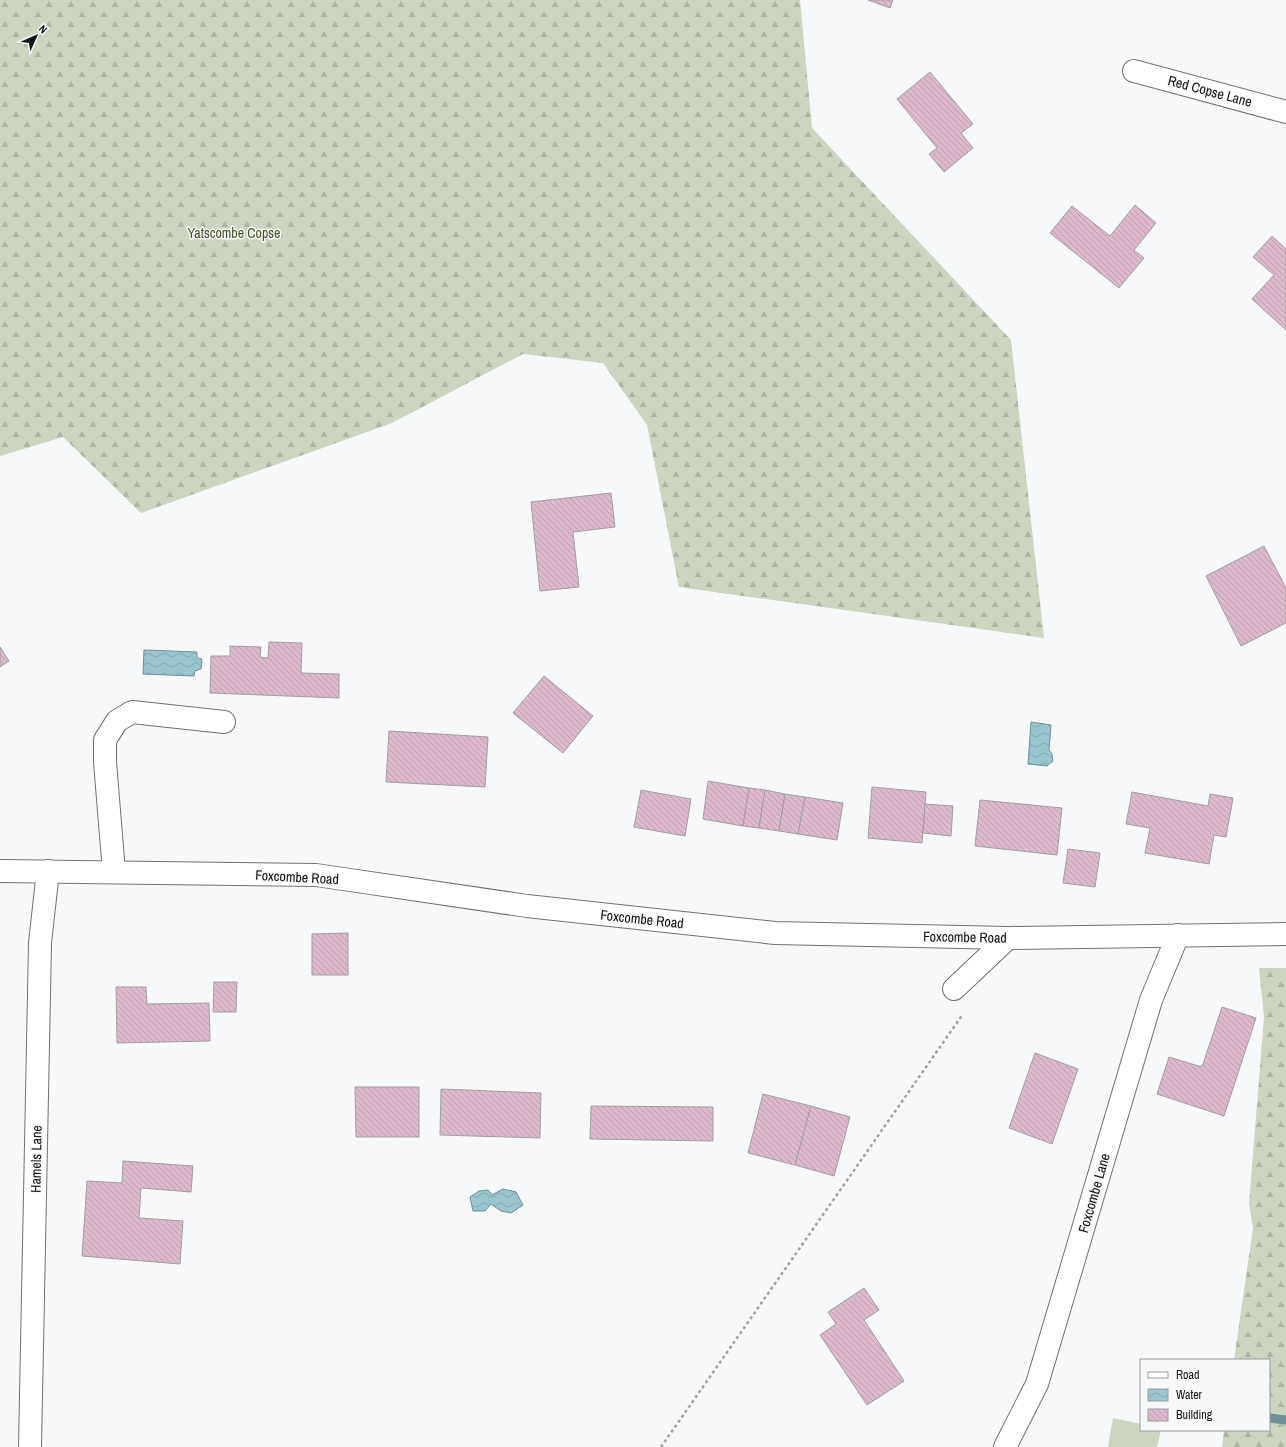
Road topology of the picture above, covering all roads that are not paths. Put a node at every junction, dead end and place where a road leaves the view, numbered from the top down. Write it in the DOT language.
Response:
graph roads {
  1 [pos="1134,70"];
  2 [pos="1286,112"];
  3 [pos="224,722"];
  4 [pos="0,871"];
  5 [pos="48,872"];
  6 [pos="114,872"];
  7 [pos="1286,934"];
  8 [pos="1178,935"];
  9 [pos="1008,938"];
  10 [pos="954,989"];
  11 [pos="30,1447"];
  12 [pos="1005,1447"];
  1 -- 2 [label="street, Red Copse Lane"];
  3 -- 6 [label="street"];
  4 -- 5 [label="street, Foxcombe Road"];
  5 -- 6 [label="street, Foxcombe Road"];
  5 -- 11 [label="street, Hamels Lane"];
  6 -- 9 [label="street, Foxcombe Road"];
  7 -- 8 [label="street, Foxcombe Road"];
  8 -- 9 [label="street, Foxcombe Road"];
  8 -- 12 [label="street, Foxcombe Lane"];
  9 -- 10 [label="street"];
}
